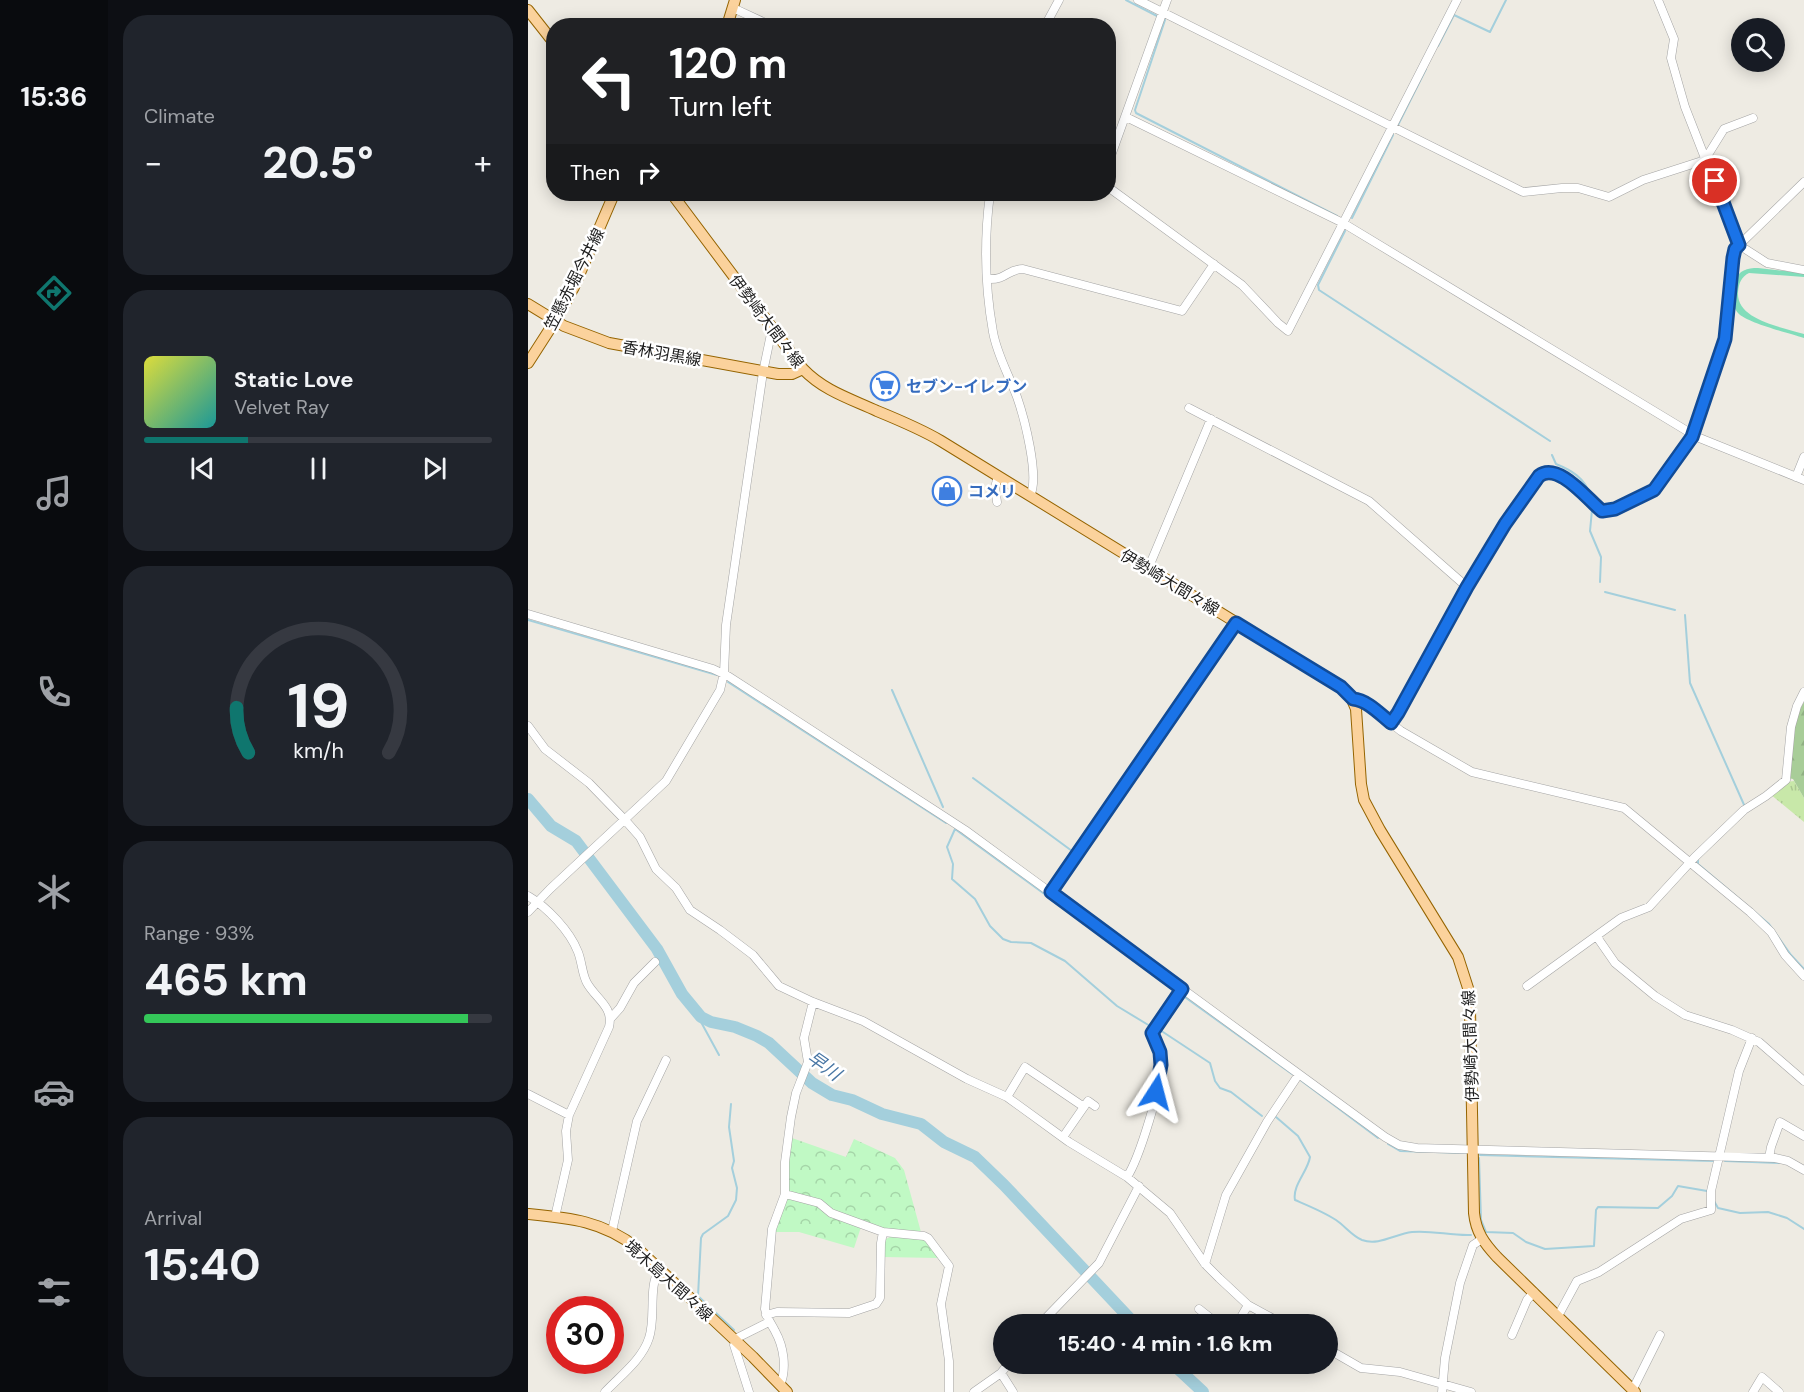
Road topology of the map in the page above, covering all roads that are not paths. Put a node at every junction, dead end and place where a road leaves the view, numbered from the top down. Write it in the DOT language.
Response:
graph roads {
  1 [pos="1059,0"];
  2 [pos="1138,0"];
  3 [pos="1167,0"];
  4 [pos="1456,0"];
  5 [pos="1658,0"];
  6 [pos="734,4"];
  7 [pos="528,10"];
  8 [pos="1162,13"];
  9 [pos="758,18"];
  10 [pos="1049,18"];
  11 [pos="546,33"];
  12 [pos="1126,117"];
  13 [pos="1753,118"];
  14 [pos="1392,127"];
  15 [pos="1116,143"];
  16 [pos="1706,158"];
  17 [pos="1804,182"];
  18 [pos="1116,194"];
  19 [pos="611,201"];
  20 [pos="677,201"];
  21 [pos="989,201"];
  22 [pos="1343,223"];
  23 [pos="1739,245"];
  24 [pos="1214,264"];
  25 [pos="1804,270"];
  26 [pos="988,279"];
  27 [pos="528,304"];
  28 [pos="555,321"];
  29 [pos="774,329"];
  30 [pos="528,363"];
  31 [pos="803,369"];
  32 [pos="763,372"];
  33 [pos="1189,408"];
  34 [pos="1211,419"];
  35 [pos="1693,435"];
  36 [pos="1804,458"];
  37 [pos="998,477"];
  38 [pos="1802,480"];
  39 [pos="1030,496"];
  40 [pos="997,501"];
  41 [pos="1148,569"];
  42 [pos="1467,587"];
  43 [pos="528,614"];
  44 [pos="1236,623"];
  45 [pos="724,673"];
  46 [pos="1804,692"];
  47 [pos="1353,699"];
  48 [pos="1391,723"];
  49 [pos="528,726"];
  50 [pos="625,820"];
  51 [pos="1690,862"];
  52 [pos="1051,892"];
  53 [pos="528,896"];
  54 [pos="538,902"];
  55 [pos="528,912"];
  56 [pos="1597,937"];
  57 [pos="655,962"];
  58 [pos="1804,976"];
  59 [pos="1527,986"];
  60 [pos="1182,989"];
  61 [pos="813,1002"];
  62 [pos="611,1018"];
  63 [pos="1752,1038"];
  64 [pos="666,1060"];
  65 [pos="1299,1074"];
  66 [pos="1804,1081"];
  67 [pos="528,1094"];
  68 [pos="1007,1097"];
  69 [pos="1095,1106"];
  70 [pos="1084,1107"];
  71 [pos="569,1115"];
  72 [pos="1804,1136"];
  73 [pos="1063,1137"];
  74 [pos="1473,1149"];
  75 [pos="1720,1157"];
  76 [pos="1769,1158"];
  77 [pos="1803,1167"];
  78 [pos="1127,1177"];
  79 [pos="1139,1186"];
  80 [pos="785,1194"];
  81 [pos="528,1214"];
  82 [pos="555,1217"];
  83 [pos="612,1231"];
  84 [pos="883,1232"];
  85 [pos="1482,1239"];
  86 [pos="1204,1264"];
  87 [pos="659,1270"];
  88 [pos="1534,1292"];
  89 [pos="1248,1305"];
  90 [pos="1199,1309"];
  91 [pos="1050,1314"];
  92 [pos="1205,1314"];
  93 [pos="1243,1314"];
  94 [pos="1265,1314"];
  95 [pos="1558,1316"];
  96 [pos="767,1319"];
  97 [pos="1512,1335"];
  98 [pos="1660,1335"];
  99 [pos="736,1341"];
  100 [pos="1338,1355"];
  101 [pos="1000,1374"];
  102 [pos="1002,1374"];
  103 [pos="783,1388"];
  104 [pos="1442,1388"];
  105 [pos="1633,1390"];
  106 [pos="605,1392"];
  107 [pos="749,1392"];
  108 [pos="949,1392"];
  109 [pos="974,1392"];
  110 [pos="1013,1392"];
  111 [pos="1471,1392"];
  112 [pos="1753,1392"];
  113 [pos="1779,1392"];
  1 -- 10 [label="street"];
  2 -- 8 [label="street"];
  3 -- 8 [label="street"];
  4 -- 14 [label="street"];
  5 -- 16 [label="street"];
  6 -- 9 [label="street"];
  7 -- 11 [label="main road"];
  8 -- 12 [label="street"];
  8 -- 14 [label="street"];
  12 -- 15 [label="street"];
  12 -- 22 [label="street"];
  13 -- 16 [label="street"];
  14 -- 16 [label="street"];
  14 -- 22 [label="street"];
  16 -- 23 [label="street"];
  17 -- 23 [label="street"];
  18 -- 24 [label="street"];
  19 -- 28 [label="main road, 笠懸赤堀今井線"];
  20 -- 29 [label="main road, 伊勢崎大間々線"];
  21 -- 26 [label="street"];
  22 -- 24 [label="street"];
  22 -- 35 [label="street"];
  23 -- 25 [label="street"];
  23 -- 35 [label="street"];
  24 -- 26 [label="street"];
  26 -- 39 [label="street"];
  27 -- 28 [label="main road, 香林羽黒線"];
  28 -- 30 [label="main road, 笠懸赤堀今井線"];
  28 -- 32 [label="main road, 香林羽黒線"];
  29 -- 31 [label="main road, 伊勢崎大間々線"];
  29 -- 32 [label="street"];
  31 -- 32 [label="main road, 香林羽黒線"];
  31 -- 37 [label="main road, 伊勢崎大間々線"];
  32 -- 45 [label="street"];
  33 -- 34 [label="street"];
  34 -- 41 [label="street"];
  34 -- 42 [label="street"];
  35 -- 38 [label="street"];
  35 -- 42 [label="street"];
  36 -- 38 [label="street"];
  37 -- 39 [label="main road, 伊勢崎大間々線"];
  37 -- 40 [label="street"];
  39 -- 41 [label="main road, 伊勢崎大間々線"];
  41 -- 44 [label="main road, 伊勢崎大間々線"];
  42 -- 48 [label="street"];
  43 -- 45 [label="street"];
  44 -- 47 [label="main road, 伊勢崎大間々線"];
  44 -- 52 [label="street"];
  45 -- 50 [label="street"];
  45 -- 52 [label="street"];
  46 -- 51 [label="street"];
  47 -- 48 [label="street"];
  47 -- 74 [label="main road, 伊勢崎大間々線"];
  48 -- 51 [label="street"];
  49 -- 50 [label="street"];
  50 -- 54 [label="street"];
  50 -- 61 [label="street"];
  51 -- 56 [label="street"];
  51 -- 58 [label="street"];
  52 -- 60 [label="street"];
  53 -- 54 [label="street"];
  54 -- 55 [label="street"];
  54 -- 62 [label="street"];
  56 -- 59 [label="street"];
  56 -- 63 [label="street"];
  57 -- 62 [label="street"];
  60 -- 65 [label="street"];
  60 -- 78 [label="street"];
  61 -- 68 [label="street"];
  61 -- 80 [label="street"];
  62 -- 71 [label="street"];
  63 -- 66 [label="street"];
  63 -- 75 [label="street"];
  64 -- 83 [label="street"];
  65 -- 74 [label="street"];
  65 -- 86 [label="street"];
  67 -- 71 [label="street"];
  68 -- 70 [label="street"];
  68 -- 73 [label="street"];
  69 -- 70 [label="street"];
  70 -- 73 [label="street"];
  71 -- 82 [label="street"];
  72 -- 76 [label="street"];
  73 -- 78 [label="street"];
  74 -- 75 [label="street"];
  74 -- 85 [label="main road, 伊勢崎大間々線"];
  75 -- 76 [label="street"];
  75 -- 95 [label="street"];
  76 -- 77 [label="street"];
  78 -- 79 [label="street"];
  79 -- 86 [label="street"];
  79 -- 91 [label="street"];
  80 -- 84 [label="street"];
  80 -- 96 [label="street"];
  81 -- 82 [label="main road, 境木島大間々線"];
  82 -- 83 [label="main road, 境木島大間々線"];
  83 -- 87 [label="main road, 境木島大間々線"];
  84 -- 96 [label="street"];
  84 -- 108 [label="street"];
  85 -- 88 [label="main road"];
  85 -- 104 [label="street"];
  86 -- 89 [label="street"];
  87 -- 99 [label="main road, 境木島大間々線"];
  87 -- 106 [label="street"];
  88 -- 95 [label="main road"];
  88 -- 97 [label="street"];
  89 -- 93 [label="street"];
  89 -- 94 [label="street"];
  90 -- 92 [label="street"];
  95 -- 105 [label="main road"];
  96 -- 99 [label="street"];
  96 -- 103 [label="street"];
  98 -- 105 [label="street"];
  99 -- 103 [label="main road, 境木島大間々線"];
  99 -- 107 [label="street"];
  100 -- 104 [label="street"];
  101 -- 109 [label="street"];
  102 -- 110 [label="street"];
  104 -- 111 [label="street"];
  112 -- 113 [label="street"];
}
